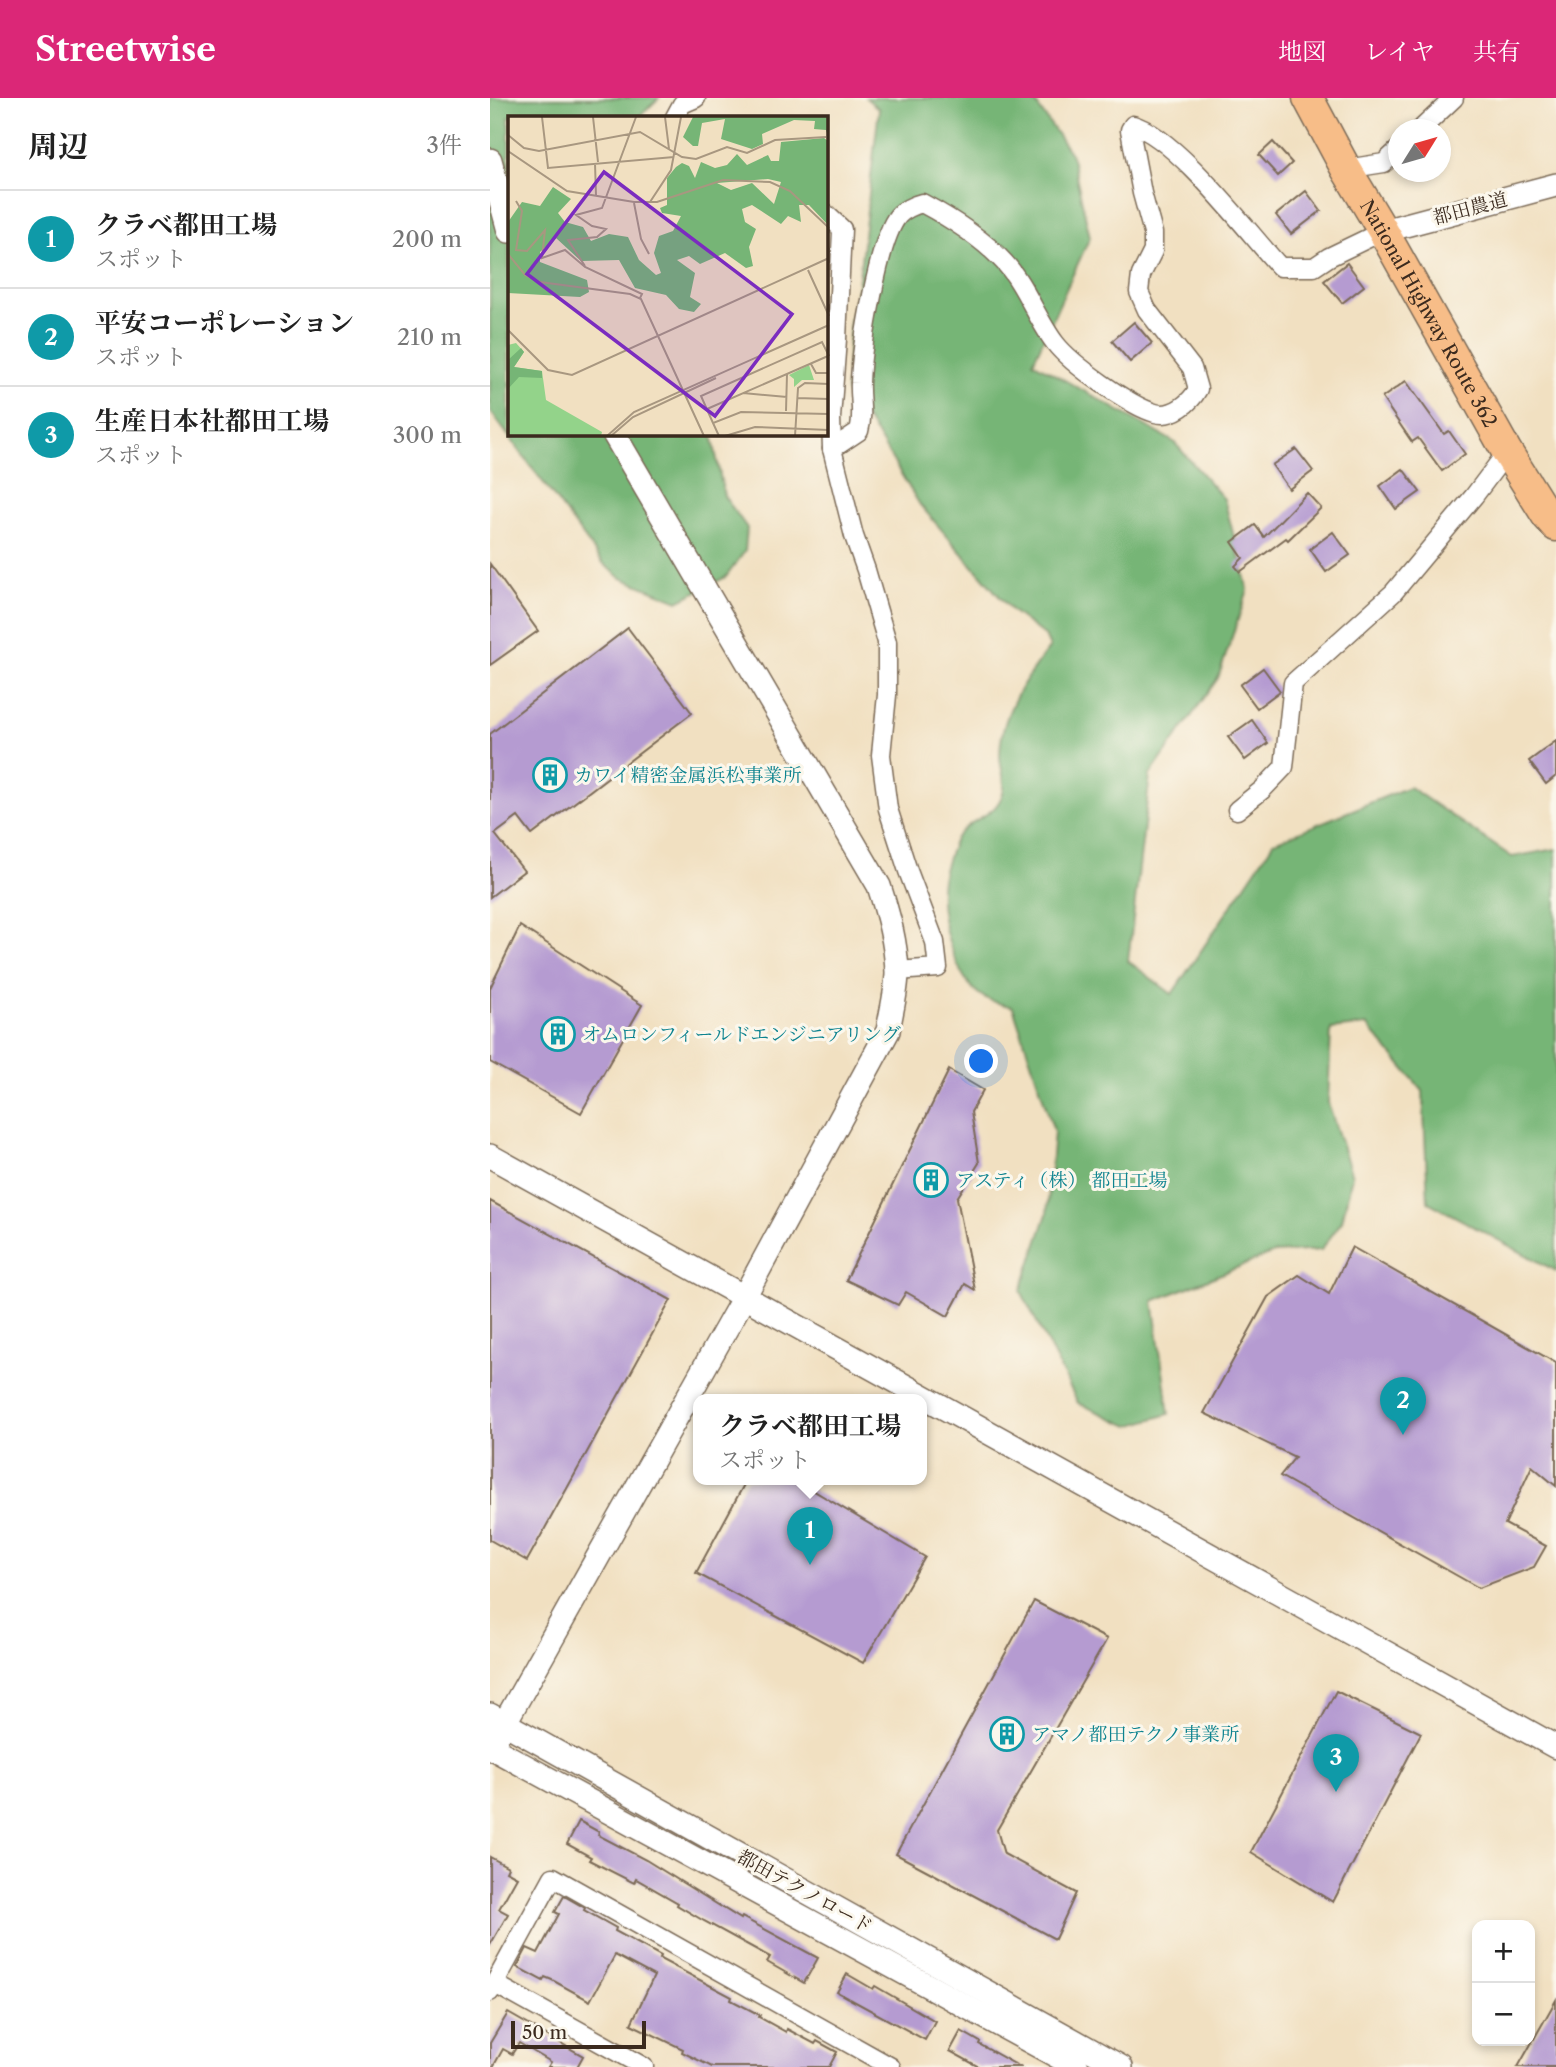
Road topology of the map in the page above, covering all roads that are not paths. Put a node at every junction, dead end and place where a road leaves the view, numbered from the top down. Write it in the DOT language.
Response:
graph roads {
  1 [pos="696,98"];
  2 [pos="1308,98"];
  3 [pos="1454,98"];
  4 [pos="676,116"];
  5 [pos="1432,119"];
  6 [pos="1388,159"];
  7 [pos="490,160"];
  8 [pos="1346,169"];
  9 [pos="1556,185"];
  10 [pos="828,216"];
  11 [pos="508,227"];
  12 [pos="1383,232"];
  13 [pos="615,436"];
  14 [pos="832,449"];
  15 [pos="1507,452"];
  16 [pos="1556,526"];
  17 [pos="1237,810"];
  18 [pos="897,971"];
  19 [pos="490,1156"];
  20 [pos="744,1297"];
  21 [pos="919,1394"];
  22 [pos="927,1398"];
  23 [pos="497,1719"];
  24 [pos="1556,1747"];
  25 [pos="490,1748"];
  26 [pos="492,1988"];
  27 [pos="644,2067"];
  28 [pos="891,2067"];
  29 [pos="1077,2067"];
  30 [pos="1121,2067"];
  1 -- 4 [label="street"];
  2 -- 8 [label="highway, National Highway Route 362"];
  3 -- 5 [label="street"];
  6 -- 8 [label="street"];
  7 -- 11 [label="street"];
  8 -- 12 [label="highway, National Highway Route 362"];
  9 -- 12 [label="street, 都田農道"];
  10 -- 14 [label="street"];
  12 -- 14 [label="street"];
  12 -- 15 [label="highway, National Highway Route 362"];
  13 -- 18 [label="street"];
  14 -- 18 [label="street"];
  15 -- 16 [label="highway, National Highway Route 362"];
  15 -- 17 [label="street"];
  18 -- 20 [label="street"];
  19 -- 20 [label="street"];
  20 -- 21 [label="street"];
  20 -- 23 [label="street"];
  22 -- 24 [label="street"];
  23 -- 25 [label="street"];
  23 -- 30 [label="street, 都田テクノロード"];
  25 -- 29 [label="street, 都田テクノロード"];
  26 -- 27 [label="street"];
  26 -- 28 [label="street"];
}
